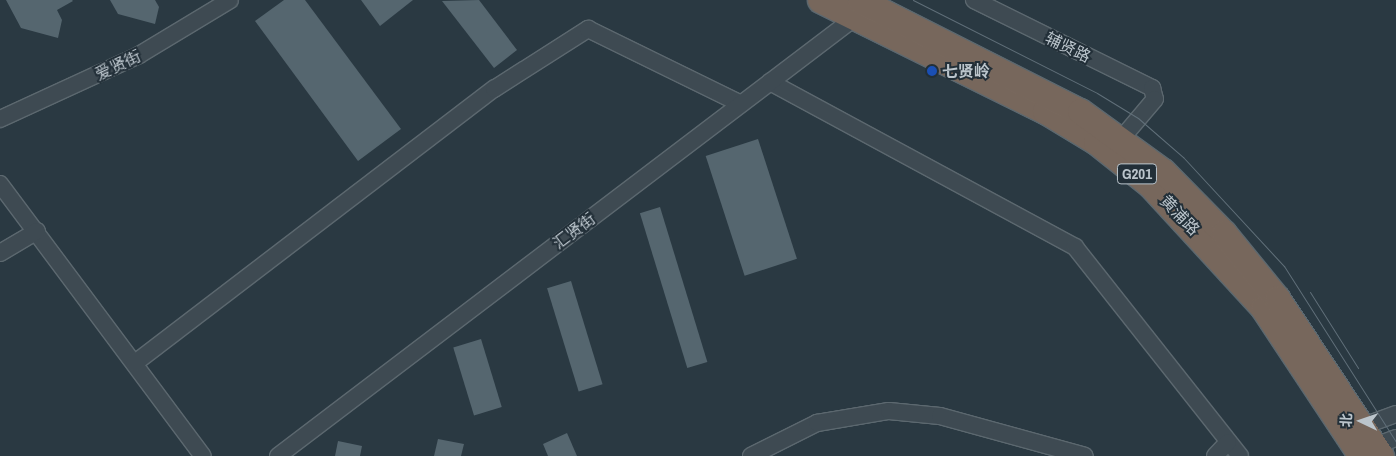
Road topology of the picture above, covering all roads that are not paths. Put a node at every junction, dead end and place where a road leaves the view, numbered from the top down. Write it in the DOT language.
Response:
graph roads {
  1 [pos="230,0"];
  2 [pos="820,0"];
  3 [pos="974,0"];
  4 [pos="862,7"];
  5 [pos="770,82"];
  6 [pos="741,104"];
  7 [pos="0,119"];
  8 [pos="1122,138"];
  9 [pos="0,184"];
  10 [pos="37,231"];
  11 [pos="0,253"];
  12 [pos="135,363"];
  13 [pos="1396,414"];
  14 [pos="1371,444"];
  15 [pos="1230,449"];
  16 [pos="203,456"];
  17 [pos="278,456"];
  18 [pos="752,456"];
  19 [pos="1085,456"];
  20 [pos="1215,456"];
  21 [pos="1240,456"];
  1 -- 7 [label="street, 爱贤街"];
  2 -- 4 [label="highway, 黄浦路 / G201"];
  3 -- 8 [label="street, 辅贤路"];
  4 -- 5 [label="street, 汇贤街"];
  4 -- 8 [label="highway, 黄浦路 / G201"];
  4 -- 14 [label="highway, 黄浦路 / G201"];
  5 -- 6 [label="street, 汇贤街"];
  5 -- 15 [label="street"];
  6 -- 12 [label="street"];
  6 -- 17 [label="street, 汇贤街"];
  8 -- 14 [label="highway, 黄浦路 / G201"];
  9 -- 10 [label="street"];
  10 -- 11 [label="street"];
  10 -- 12 [label="street"];
  12 -- 16 [label="street"];
  13 -- 14 [label="street"];
  15 -- 20 [label="street"];
  15 -- 21 [label="street"];
  18 -- 19 [label="street"];
}
